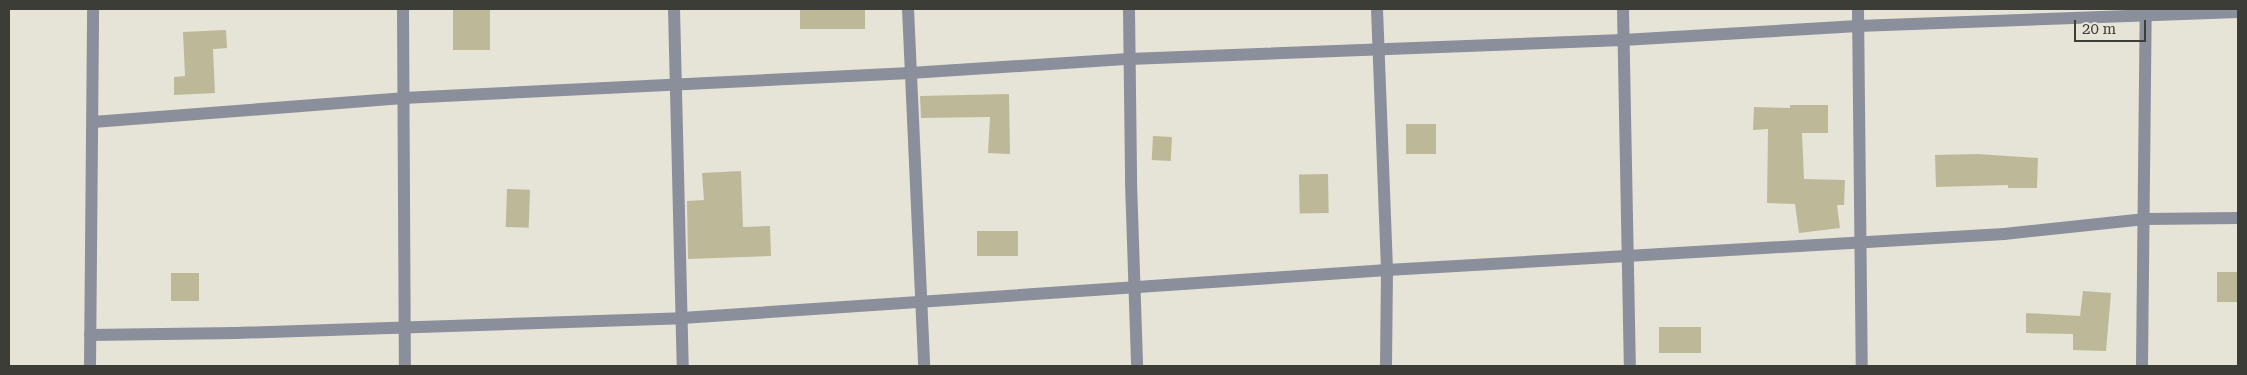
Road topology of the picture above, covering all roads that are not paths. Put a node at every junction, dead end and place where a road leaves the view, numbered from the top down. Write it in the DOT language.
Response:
graph roads {
  1 [pos="93,9"];
  2 [pos="403,9"];
  3 [pos="674,9"];
  4 [pos="908,9"];
  5 [pos="1129,9"];
  6 [pos="1377,9"];
  7 [pos="1623,9"];
  8 [pos="1858,9"];
  9 [pos="2146,12"];
  10 [pos="2238,12"];
  11 [pos="1858,26"];
  12 [pos="1623,40"];
  13 [pos="1378,49"];
  14 [pos="1129,59"];
  15 [pos="910,73"];
  16 [pos="676,85"];
  17 [pos="403,98"];
  18 [pos="93,122"];
  19 [pos="2238,218"];
  20 [pos="2144,219"];
  21 [pos="1860,243"];
  22 [pos="1627,256"];
  23 [pos="1387,270"];
  24 [pos="1135,288"];
  25 [pos="920,300"];
  26 [pos="682,318"];
  27 [pos="404,327"];
  28 [pos="90,335"];
  29 [pos="90,366"];
  30 [pos="405,366"];
  31 [pos="683,366"];
  32 [pos="924,366"];
  33 [pos="1137,366"];
  34 [pos="1386,366"];
  35 [pos="1630,366"];
  36 [pos="1862,366"];
  37 [pos="2142,366"];
  1 -- 18 [label="street"];
  2 -- 17 [label="street"];
  3 -- 16 [label="street"];
  4 -- 15 [label="street"];
  5 -- 14 [label="street"];
  6 -- 13 [label="street"];
  7 -- 12 [label="street"];
  8 -- 11 [label="street"];
  9 -- 10 [label="street"];
  9 -- 11 [label="street"];
  9 -- 20 [label="street"];
  11 -- 12 [label="street"];
  11 -- 21 [label="street"];
  12 -- 13 [label="street"];
  12 -- 22 [label="street"];
  13 -- 14 [label="street"];
  13 -- 23 [label="street"];
  14 -- 15 [label="street"];
  14 -- 24 [label="street"];
  15 -- 16 [label="street"];
  15 -- 25 [label="street"];
  16 -- 17 [label="street"];
  16 -- 26 [label="street"];
  17 -- 18 [label="street"];
  17 -- 27 [label="street"];
  18 -- 28 [label="street"];
  19 -- 20 [label="street"];
  20 -- 21 [label="street"];
  20 -- 37 [label="street"];
  21 -- 22 [label="street"];
  21 -- 36 [label="street"];
  22 -- 23 [label="street"];
  22 -- 35 [label="street"];
  23 -- 24 [label="street"];
  23 -- 34 [label="street"];
  24 -- 25 [label="street"];
  24 -- 33 [label="street"];
  25 -- 26 [label="street"];
  25 -- 32 [label="street"];
  26 -- 27 [label="street"];
  26 -- 31 [label="street"];
  27 -- 28 [label="street"];
  27 -- 30 [label="street"];
  28 -- 29 [label="street"];
}
